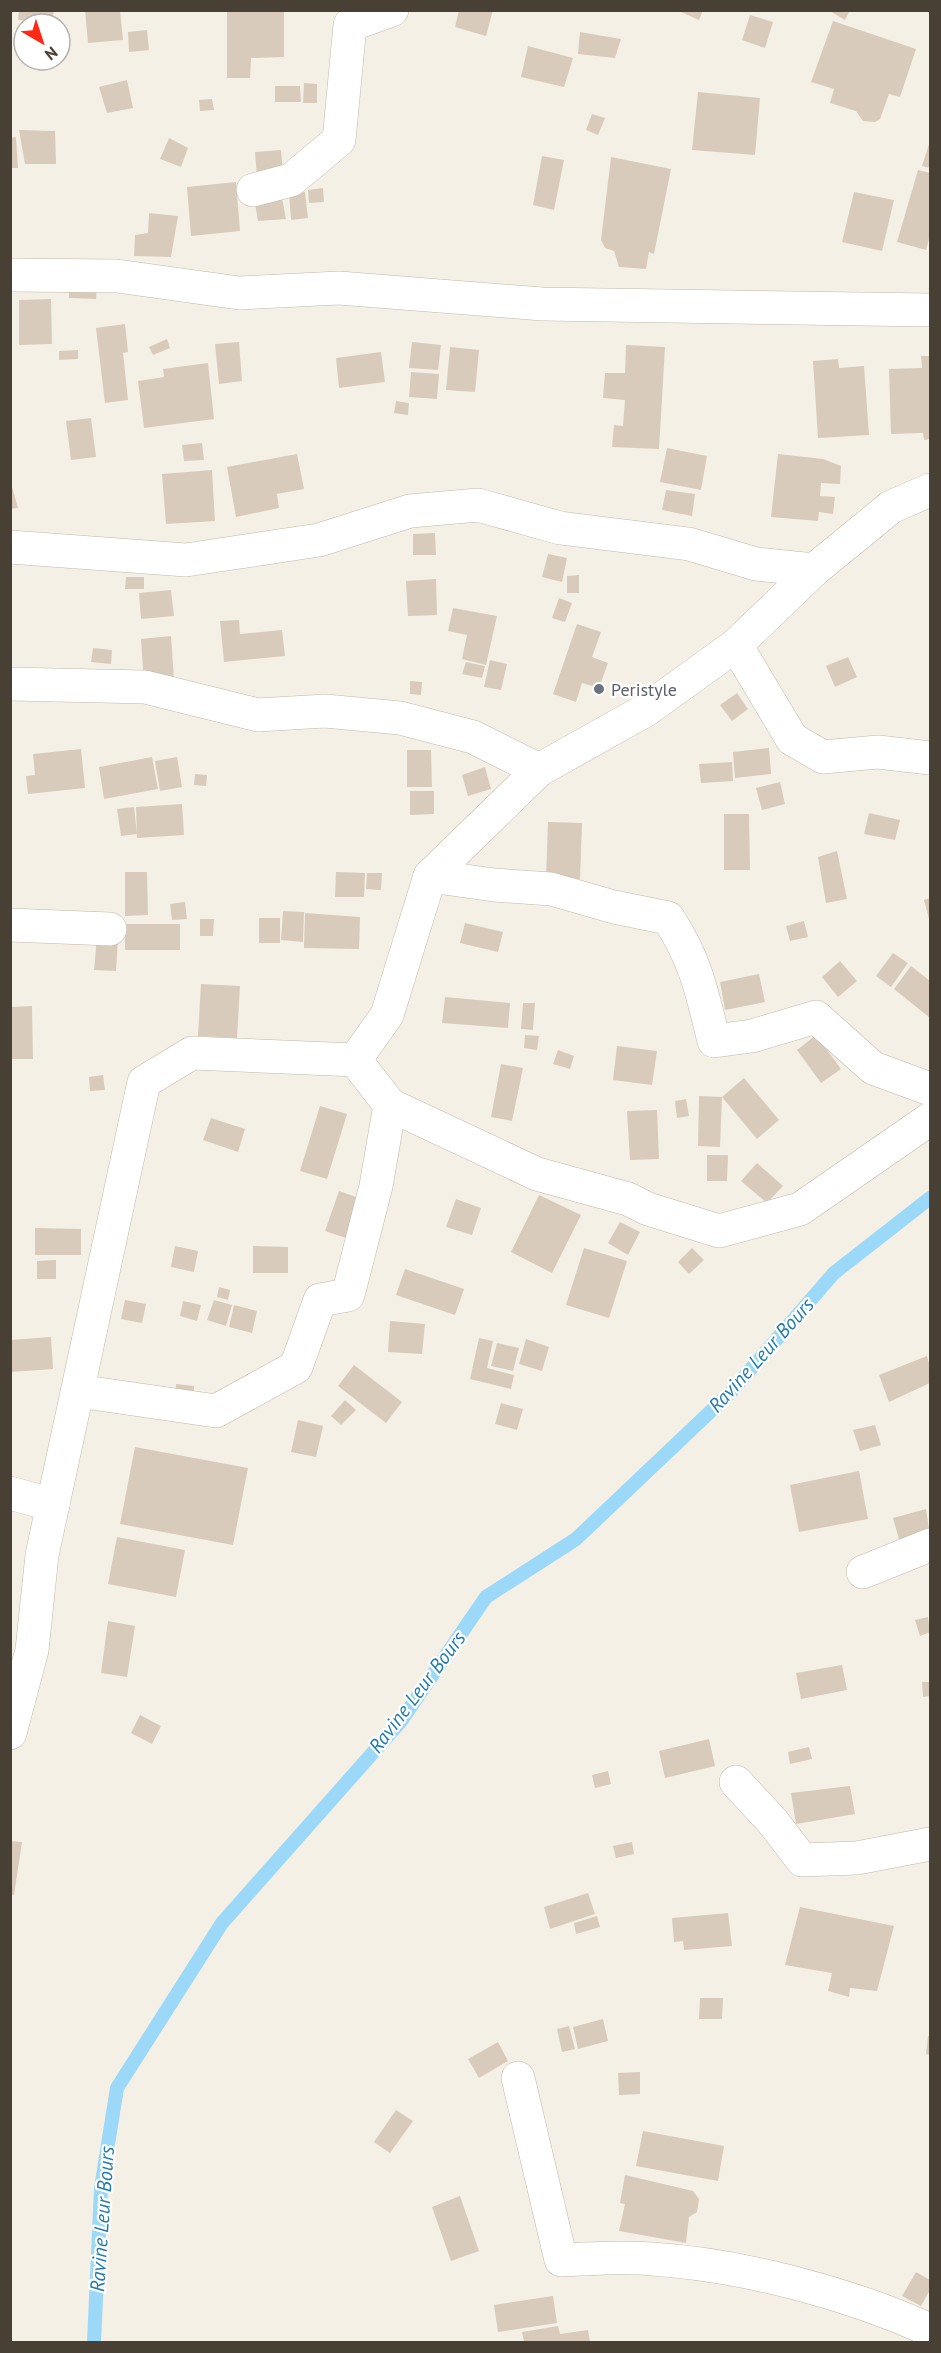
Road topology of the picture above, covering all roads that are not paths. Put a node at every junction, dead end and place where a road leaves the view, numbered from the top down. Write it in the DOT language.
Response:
graph roads {
  1 [pos="392,10"];
  2 [pos="253,190"];
  3 [pos="10,275"];
  4 [pos="930,310"];
  5 [pos="930,490"];
  6 [pos="10,547"];
  7 [pos="814,570"];
  8 [pos="736,645"];
  9 [pos="10,684"];
  10 [pos="930,758"];
  11 [pos="539,770"];
  12 [pos="430,876"];
  13 [pos="10,925"];
  14 [pos="110,929"];
  15 [pos="355,1060"];
  16 [pos="930,1089"];
  17 [pos="390,1105"];
  18 [pos="930,1119"];
  19 [pos="78,1391"];
  20 [pos="10,1493"];
  21 [pos="53,1505"];
  22 [pos="930,1545"];
  23 [pos="863,1572"];
  24 [pos="10,1733"];
  25 [pos="736,1782"];
  26 [pos="930,1844"];
  27 [pos="518,2078"];
  28 [pos="930,2330"];
  1 -- 2 [label="street"];
  3 -- 4 [label="street"];
  5 -- 7 [label="street"];
  6 -- 7 [label="street"];
  7 -- 8 [label="street"];
  8 -- 10 [label="street"];
  8 -- 11 [label="street"];
  9 -- 11 [label="street"];
  11 -- 12 [label="street"];
  12 -- 15 [label="street"];
  12 -- 16 [label="street"];
  13 -- 14 [label="street"];
  15 -- 17 [label="street"];
  15 -- 19 [label="street"];
  17 -- 18 [label="street"];
  17 -- 19 [label="street"];
  19 -- 21 [label="street"];
  20 -- 21 [label="street"];
  21 -- 24 [label="street"];
  22 -- 23 [label="street"];
  25 -- 26 [label="street"];
  27 -- 28 [label="street"];
}
